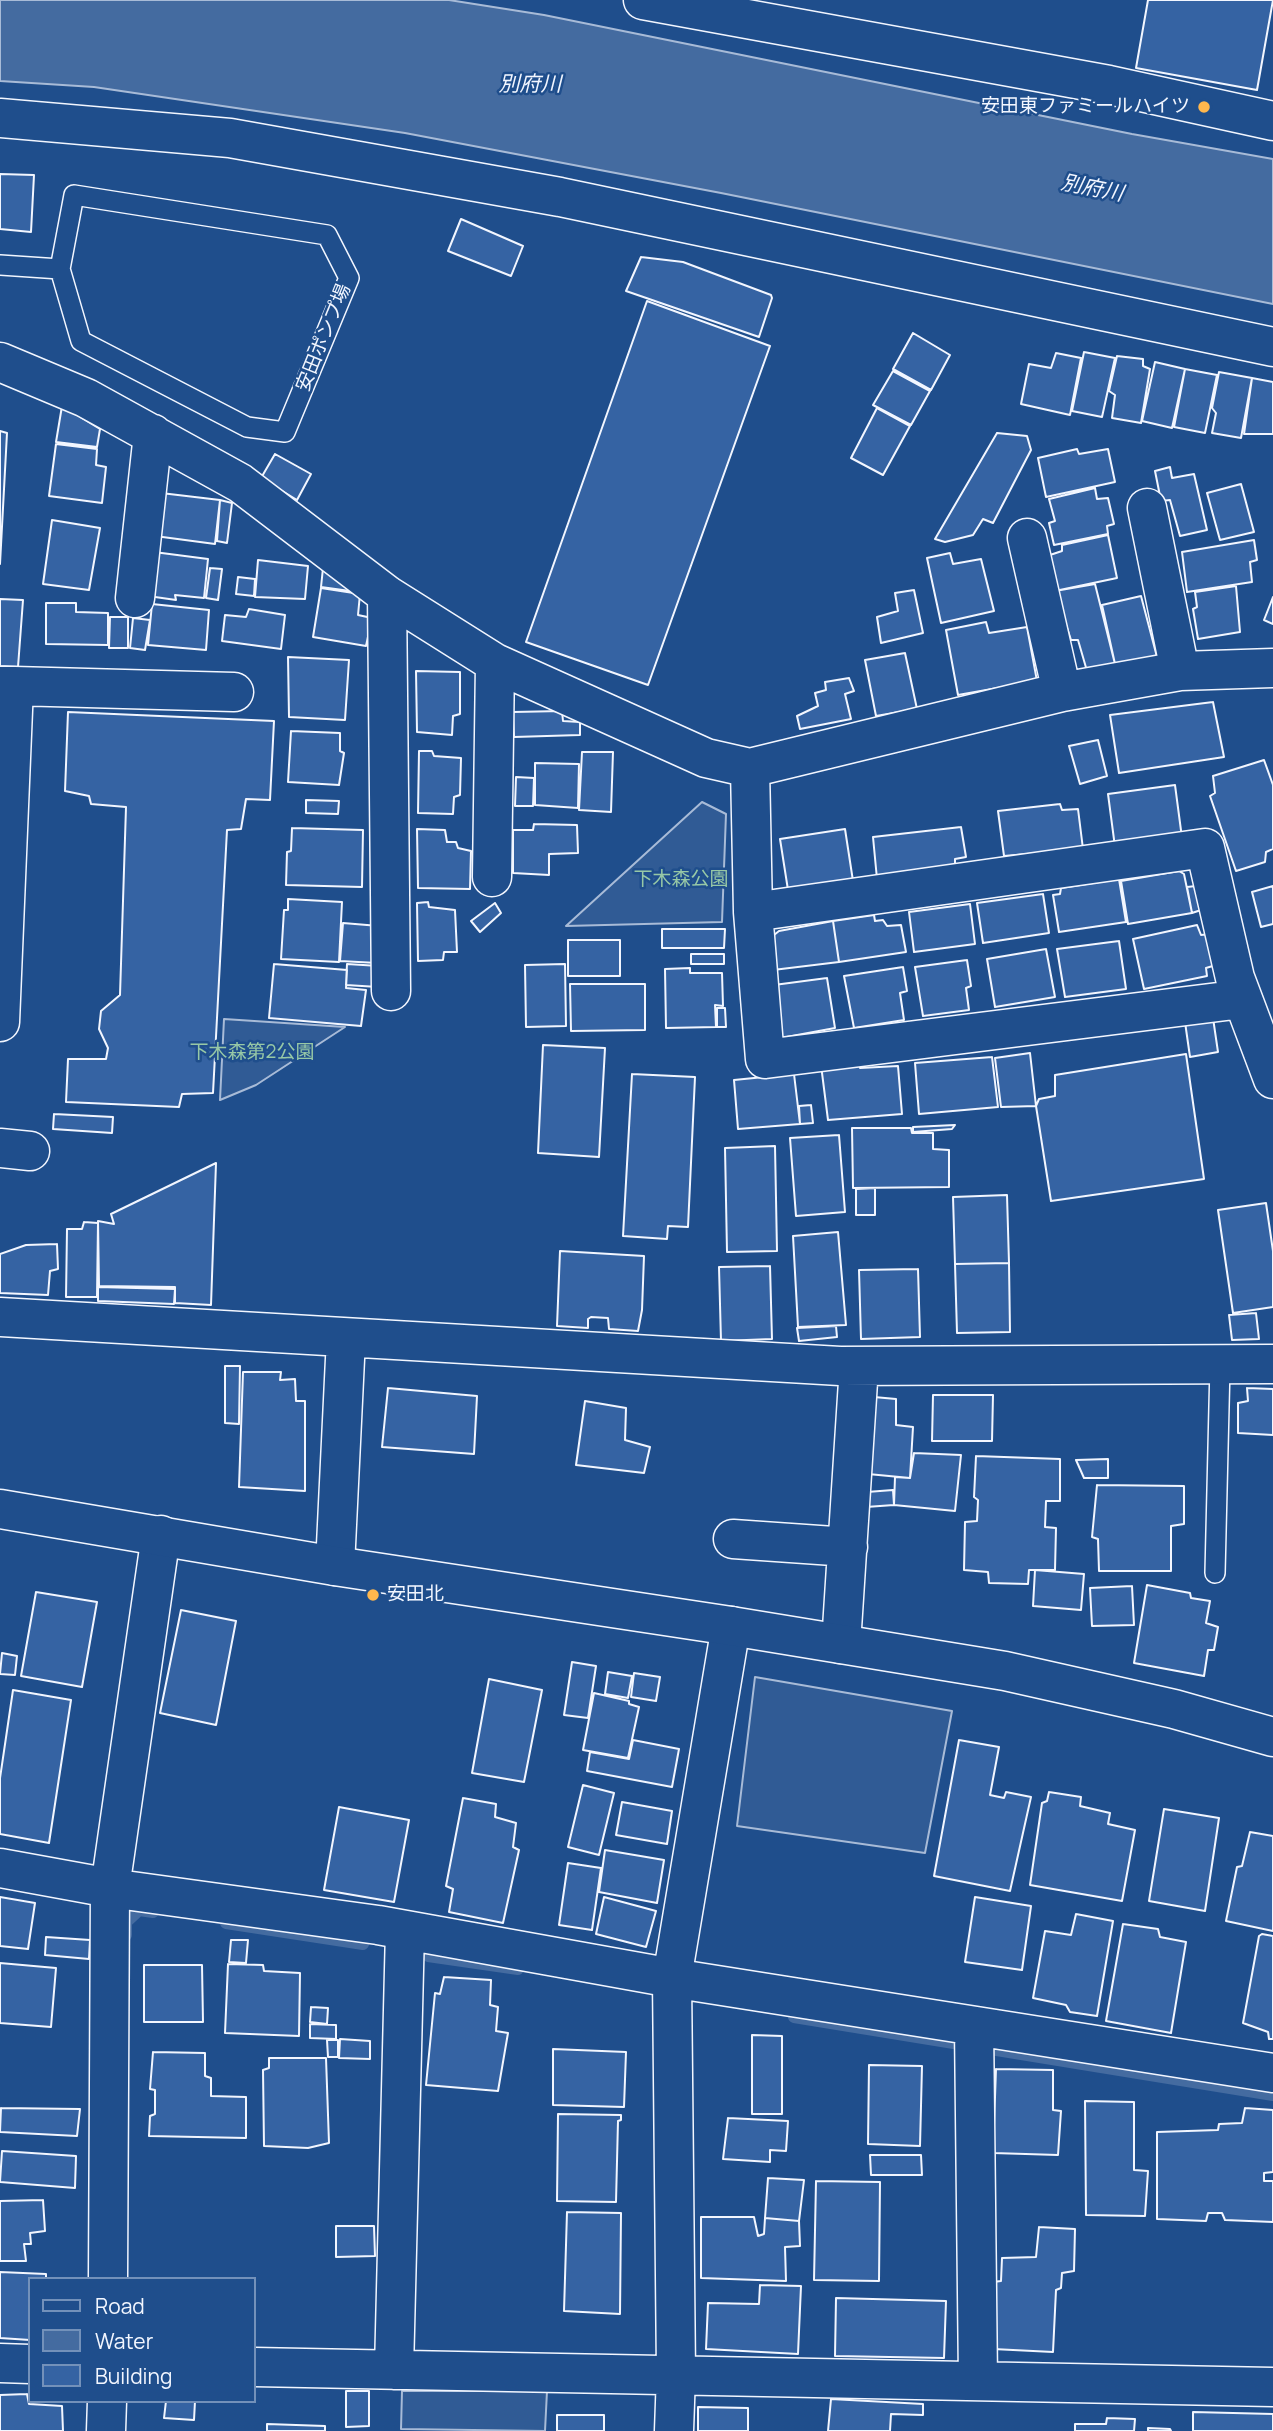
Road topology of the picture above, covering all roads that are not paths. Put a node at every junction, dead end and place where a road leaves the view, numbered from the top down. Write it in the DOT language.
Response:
graph roads {
  1 [pos="645,0"];
  2 [pos="0,118"];
  3 [pos="1273,121"];
  4 [pos="0,265"];
  5 [pos="60,269"];
  6 [pos="1273,347"];
  7 [pos="0,362"];
  8 [pos="153,434"];
  9 [pos="1147,509"];
  10 [pos="1027,538"];
  11 [pos="387,595"];
  12 [pos="135,598"];
  13 [pos="495,663"];
  14 [pos="1273,668"];
  15 [pos="1180,671"];
  16 [pos="7,686"];
  17 [pos="234,692"];
  18 [pos="1062,692"];
  19 [pos="750,768"];
  20 [pos="492,877"];
  21 [pos="753,912"];
  22 [pos="391,991"];
  23 [pos="1242,999"];
  24 [pos="0,1022"];
  25 [pos="1273,1079"];
  26 [pos="0,1317"];
  27 [pos="345,1338"];
  28 [pos="1220,1364"];
  29 [pos="1273,1364"];
  30 [pos="859,1366"];
  31 [pos="0,1509"];
  32 [pos="161,1535"];
  33 [pos="733,1539"];
  34 [pos="848,1547"];
  35 [pos="335,1566"];
  36 [pos="1215,1573"];
  37 [pos="731,1626"];
  38 [pos="841,1644"];
  39 [pos="1273,1737"];
  40 [pos="0,1868"];
  41 [pos="110,1888"];
  42 [pos="405,1930"];
  43 [pos="672,1991"];
  44 [pos="975,2040"];
  45 [pos="1273,2073"];
  46 [pos="108,2277"];
  47 [pos="0,2363"];
  48 [pos="28,2364"];
  49 [pos="256,2367"];
  50 [pos="394,2370"];
  51 [pos="676,2374"];
  52 [pos="978,2381"];
  53 [pos="1273,2387"];
  54 [pos="107,2403"];
  55 [pos="106,2431"];
  56 [pos="674,2431"];
  1 -- 3 [label="street"];
  2 -- 6 [label="street"];
  4 -- 5 [label="lane"];
  5 -- 5 [label="lane, 安田ポンプ場"];
  7 -- 8 [label="street"];
  8 -- 11 [label="street"];
  8 -- 12 [label="street"];
  9 -- 15 [label="street"];
  10 -- 18 [label="street"];
  11 -- 13 [label="street"];
  11 -- 22 [label="street"];
  13 -- 19 [label="street"];
  13 -- 20 [label="street"];
  14 -- 15 [label="street"];
  15 -- 18 [label="street"];
  16 -- 17 [label="street"];
  16 -- 24 [label="street"];
  18 -- 19 [label="street"];
  19 -- 21 [label="street"];
  21 -- 23 [label="street"];
  21 -- 23 [label="street"];
  23 -- 25 [label="street"];
  26 -- 27 [label="street"];
  27 -- 30 [label="street"];
  27 -- 35 [label="street"];
  28 -- 29 [label="street"];
  28 -- 30 [label="street"];
  28 -- 36 [label="lane"];
  30 -- 34 [label="street"];
  31 -- 32 [label="street"];
  32 -- 35 [label="street"];
  32 -- 41 [label="street"];
  33 -- 34 [label="street"];
  34 -- 38 [label="street"];
  35 -- 37 [label="street"];
  37 -- 38 [label="street"];
  37 -- 43 [label="street"];
  38 -- 39 [label="street"];
  40 -- 41 [label="street"];
  41 -- 42 [label="street"];
  41 -- 46 [label="street"];
  42 -- 43 [label="street"];
  42 -- 50 [label="street"];
  43 -- 44 [label="street"];
  43 -- 51 [label="street"];
  44 -- 45 [label="street"];
  44 -- 52 [label="street"];
  47 -- 48 [label="street"];
  49 -- 50 [label="street"];
  50 -- 51 [label="street"];
  51 -- 52 [label="street"];
  51 -- 56 [label="street"];
  52 -- 53 [label="street"];
  54 -- 55 [label="street"];
}
